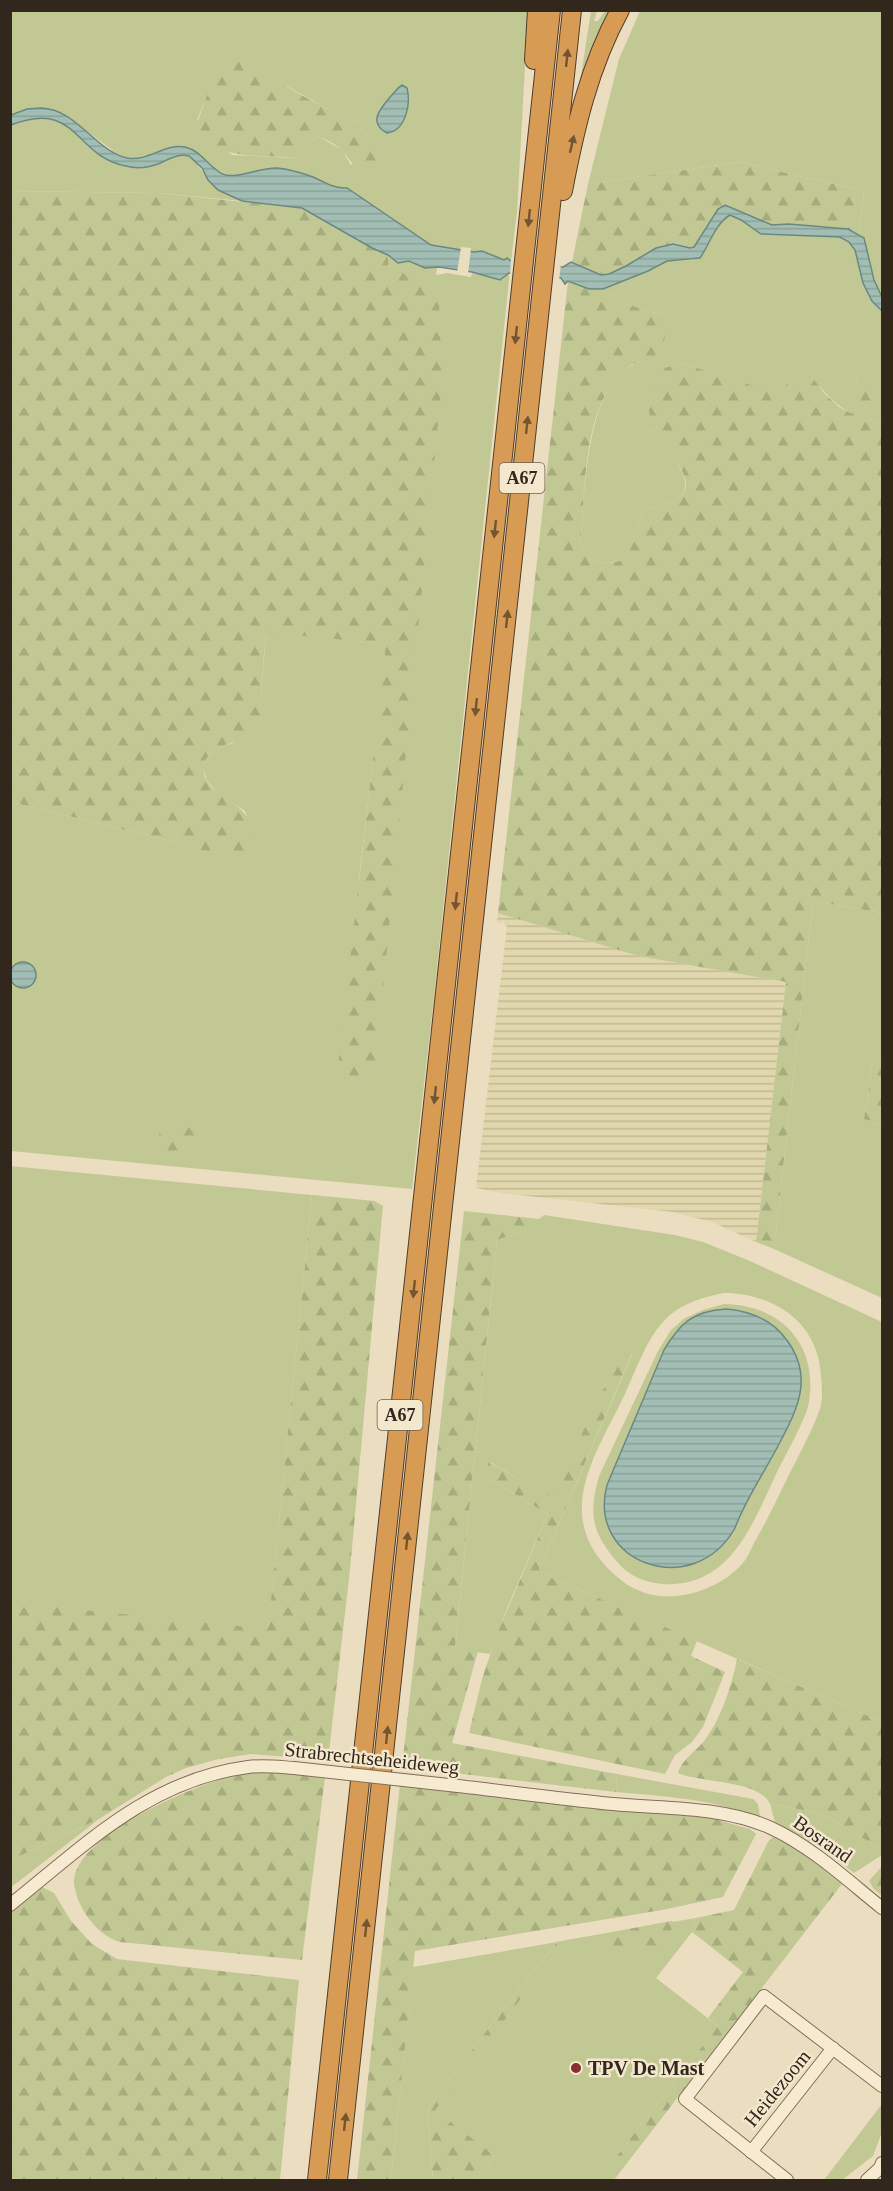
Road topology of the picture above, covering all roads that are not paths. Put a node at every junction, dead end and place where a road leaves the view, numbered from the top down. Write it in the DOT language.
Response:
graph roads {
  1 [pos="537,10"];
  2 [pos="551,10"];
  3 [pos="572,10"];
  4 [pos="620,10"];
  5 [pos="540,118"];
  6 [pos="544,271"];
  7 [pos="768,1827"];
  8 [pos="10,1905"];
  9 [pos="882,1908"];
  10 [pos="833,2048"];
  11 [pos="882,2086"];
  12 [pos="751,2151"];
  13 [pos="882,2167"];
  14 [pos="317,2181"];
  15 [pos="339,2181"];
  16 [pos="787,2181"];
  17 [pos="867,2181"];
  1 -- 5 [label="highway, A67"];
  2 -- 5 [label="highway, A67"];
  6 -- 3 [label="highway, A67, one-way"];
  6 -- 4 [label="highway, A67, one-way"];
  5 -- 14 [label="highway, A67, one-way"];
  15 -- 6 [label="highway, A67, one-way"];
  7 -- 8 [label="street, Strabrechtseheideweg, bridge"];
  7 -- 9 [label="street, Bosrand"];
  10 -- 11 [label="street, Heidezoom"];
  10 -- 12 [label="street, Heidezoom"];
  10 -- 12 [label="street, Heidezoom"];
  12 -- 16 [label="street, Heidezoom"];
  13 -- 17 [label="street"];
}
